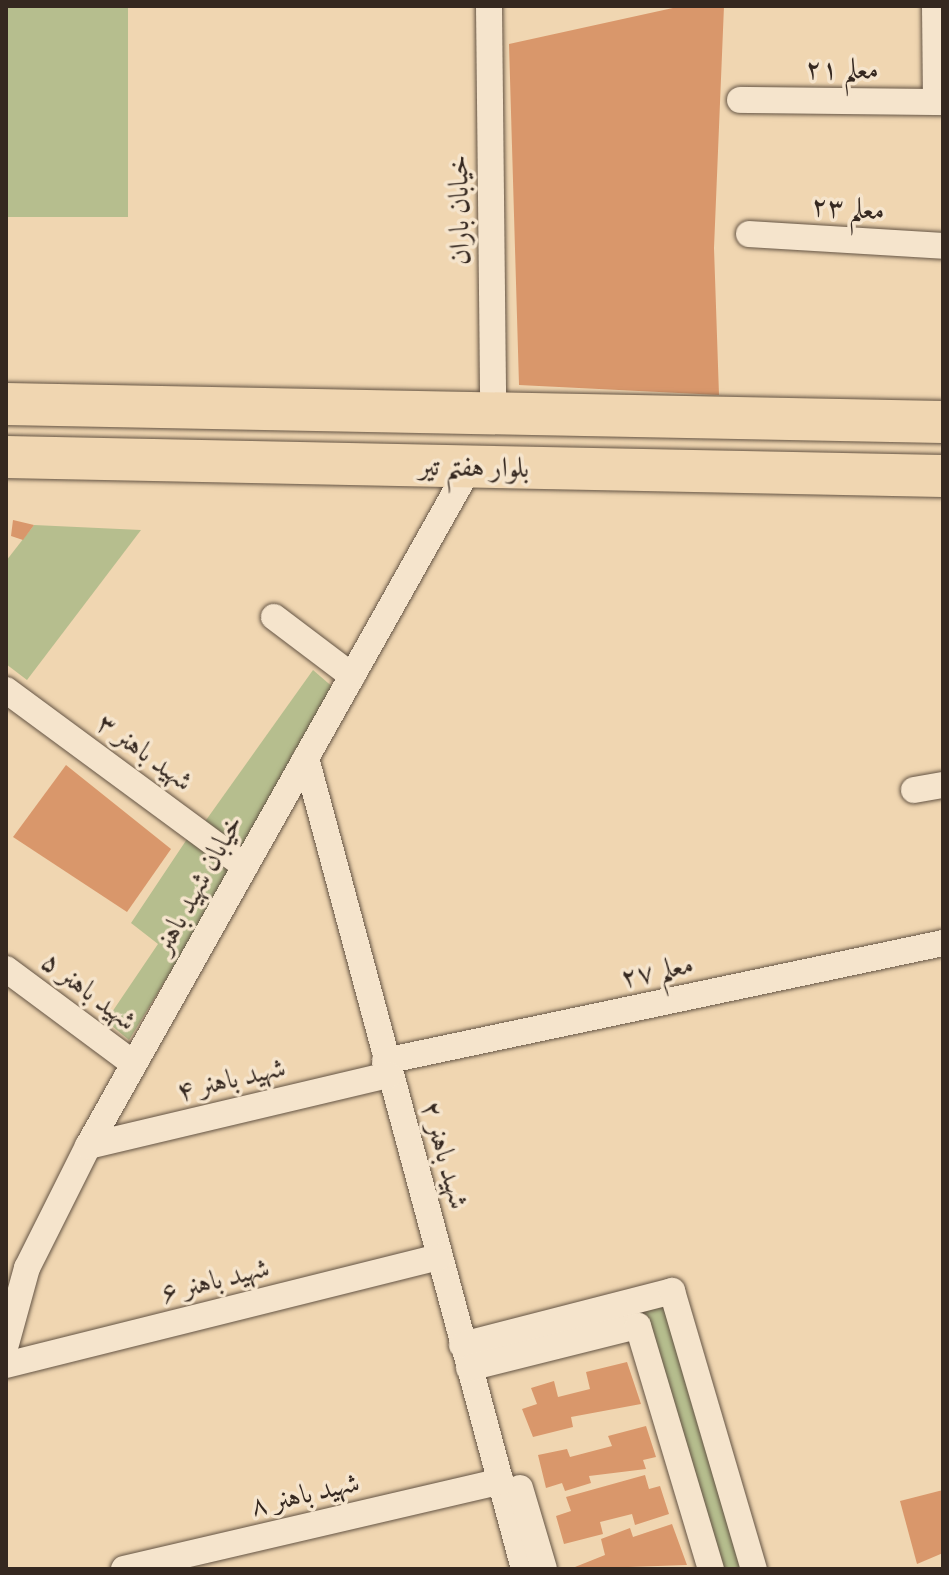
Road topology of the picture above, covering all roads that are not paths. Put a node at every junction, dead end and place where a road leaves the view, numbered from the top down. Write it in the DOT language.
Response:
graph roads {
  1 [pos="489,6"];
  2 [pos="935,6"];
  3 [pos="740,100"];
  4 [pos="939,102"];
  5 [pos="749,234"];
  6 [pos="943,246"];
  7 [pos="6,404"];
  8 [pos="493,413"];
  9 [pos="943,422"];
  10 [pos="6,457"];
  11 [pos="470,466"];
  12 [pos="943,476"];
  13 [pos="274,617"];
  14 [pos="352,676"];
  15 [pos="6,690"];
  16 [pos="306,758"];
  17 [pos="943,785"];
  18 [pos="914,790"];
  19 [pos="245,866"];
  20 [pos="943,943"];
  21 [pos="6,969"];
  22 [pos="134,1064"];
  23 [pos="387,1068"];
  24 [pos="88,1146"];
  25 [pos="440,1257"];
  26 [pos="16,1270"];
  27 [pos="635,1314"];
  28 [pos="6,1344"];
  29 [pos="472,1359"];
  30 [pos="6,1365"];
  31 [pos="501,1481"];
  32 [pos="124,1569"];
  33 [pos="524,1569"];
  34 [pos="544,1569"];
  35 [pos="711,1569"];
  36 [pos="754,1569"];
  1 -- 8 [label="street, خیابان باران"];
  2 -- 4 [label="street"];
  3 -- 4 [label="street, معلم ۲۱"];
  5 -- 6 [label="street, معلم ۲۳"];
  7 -- 8 [label="main road, بلوار هفتم تیر"];
  8 -- 9 [label="main road, بلوار هفتم تیر"];
  10 -- 11 [label="main road, بلوار هفتم تیر"];
  11 -- 12 [label="main road, بلوار هفتم تیر"];
  11 -- 14 [label="street, خیابان شهید باهنر"];
  13 -- 14 [label="street"];
  14 -- 16 [label="street, خیابان شهید باهنر"];
  15 -- 19 [label="street, شهید باهنر ۳"];
  16 -- 19 [label="street, خیابان شهید باهنر"];
  16 -- 23 [label="street, شهید باهنر ۲"];
  17 -- 18 [label="street"];
  19 -- 22 [label="street, خیابان شهید باهنر"];
  20 -- 23 [label="street, معلم ۲۷"];
  21 -- 22 [label="street, شهید باهنر ۵"];
  22 -- 24 [label="street, خیابان شهید باهنر"];
  23 -- 24 [label="street, شهید باهنر ۴"];
  23 -- 25 [label="street, شهید باهنر ۲"];
  24 -- 26 [label="street, خیابان شهید باهنر"];
  25 -- 29 [label="street, شهید باهنر ۲"];
  25 -- 30 [label="street, شهید باهنر ۶"];
  26 -- 28 [label="street, خیابان شهید باهنر"];
  27 -- 29 [label="street"];
  27 -- 35 [label="street"];
  27 -- 36 [label="street"];
  29 -- 31 [label="street, شهید باهنر ۲"];
  29 -- 34 [label="street"];
  31 -- 32 [label="street, شهید باهنر ۸"];
  31 -- 33 [label="street, شهید باهنر ۲"];
}
